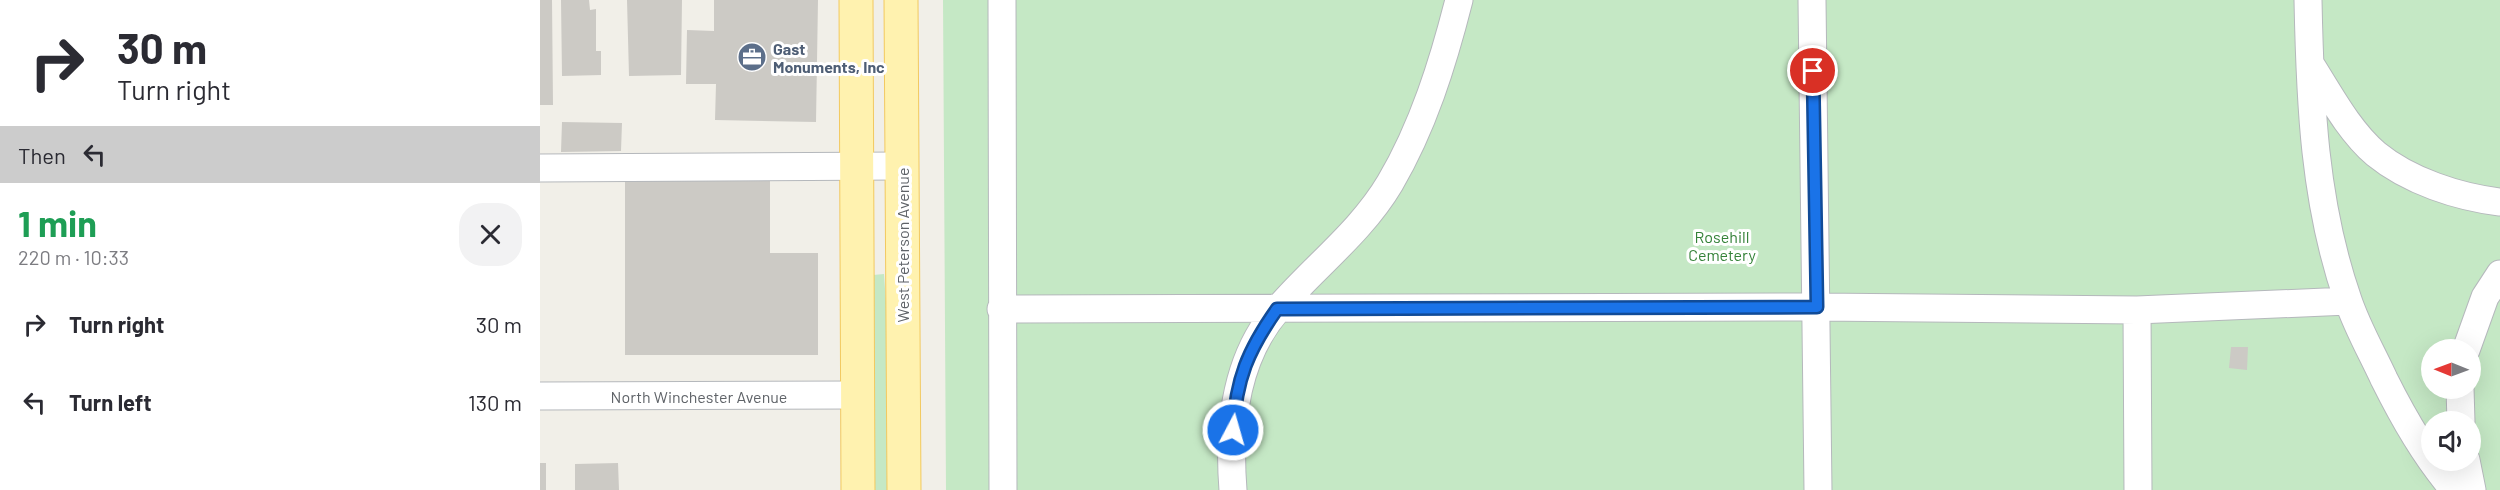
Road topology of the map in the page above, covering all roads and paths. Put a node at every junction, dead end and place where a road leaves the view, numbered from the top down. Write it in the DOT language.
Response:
graph roads {
  1 [pos="856,0"];
  2 [pos="901,0"];
  3 [pos="1002,0"];
  4 [pos="1459,0"];
  5 [pos="1812,0"];
  6 [pos="2308,0"];
  7 [pos="2309,63"];
  8 [pos="901,166"];
  9 [pos="857,167"];
  10 [pos="540,168"];
  11 [pos="2500,202"];
  12 [pos="2500,273"];
  13 [pos="2348,301"];
  14 [pos="1817,307"];
  15 [pos="1001,309"];
  16 [pos="1277,309"];
  17 [pos="2137,310"];
  18 [pos="2470,339"];
  19 [pos="858,395"];
  20 [pos="540,396"];
  21 [pos="2468,471"];
  22 [pos="858,490"];
  23 [pos="904,490"];
  24 [pos="1003,490"];
  25 [pos="1233,490"];
  26 [pos="1818,490"];
  27 [pos="2138,490"];
  28 [pos="2454,490"];
  29 [pos="2472,490"];
  1 -- 9 [label="main road"];
  2 -- 8 [label="main road, West Peterson Avenue"];
  3 -- 15 [label="street"];
  4 -- 16 [label="street"];
  5 -- 14 [label="street"];
  6 -- 7 [label="street"];
  7 -- 11 [label="street"];
  7 -- 13 [label="street"];
  8 -- 9 [label="street"];
  8 -- 23 [label="main road, West Peterson Avenue"];
  9 -- 10 [label="street"];
  9 -- 19 [label="main road"];
  12 -- 18 [label="street"];
  13 -- 17 [label="street"];
  13 -- 28 [label="street"];
  14 -- 16 [label="street"];
  14 -- 17 [label="street"];
  14 -- 26 [label="street"];
  15 -- 16 [label="street"];
  15 -- 24 [label="street"];
  16 -- 25 [label="street"];
  17 -- 27 [label="street"];
  19 -- 20 [label="street, North Winchester Avenue"];
  19 -- 22 [label="main road"];
  21 -- 29 [label="street"];
}
